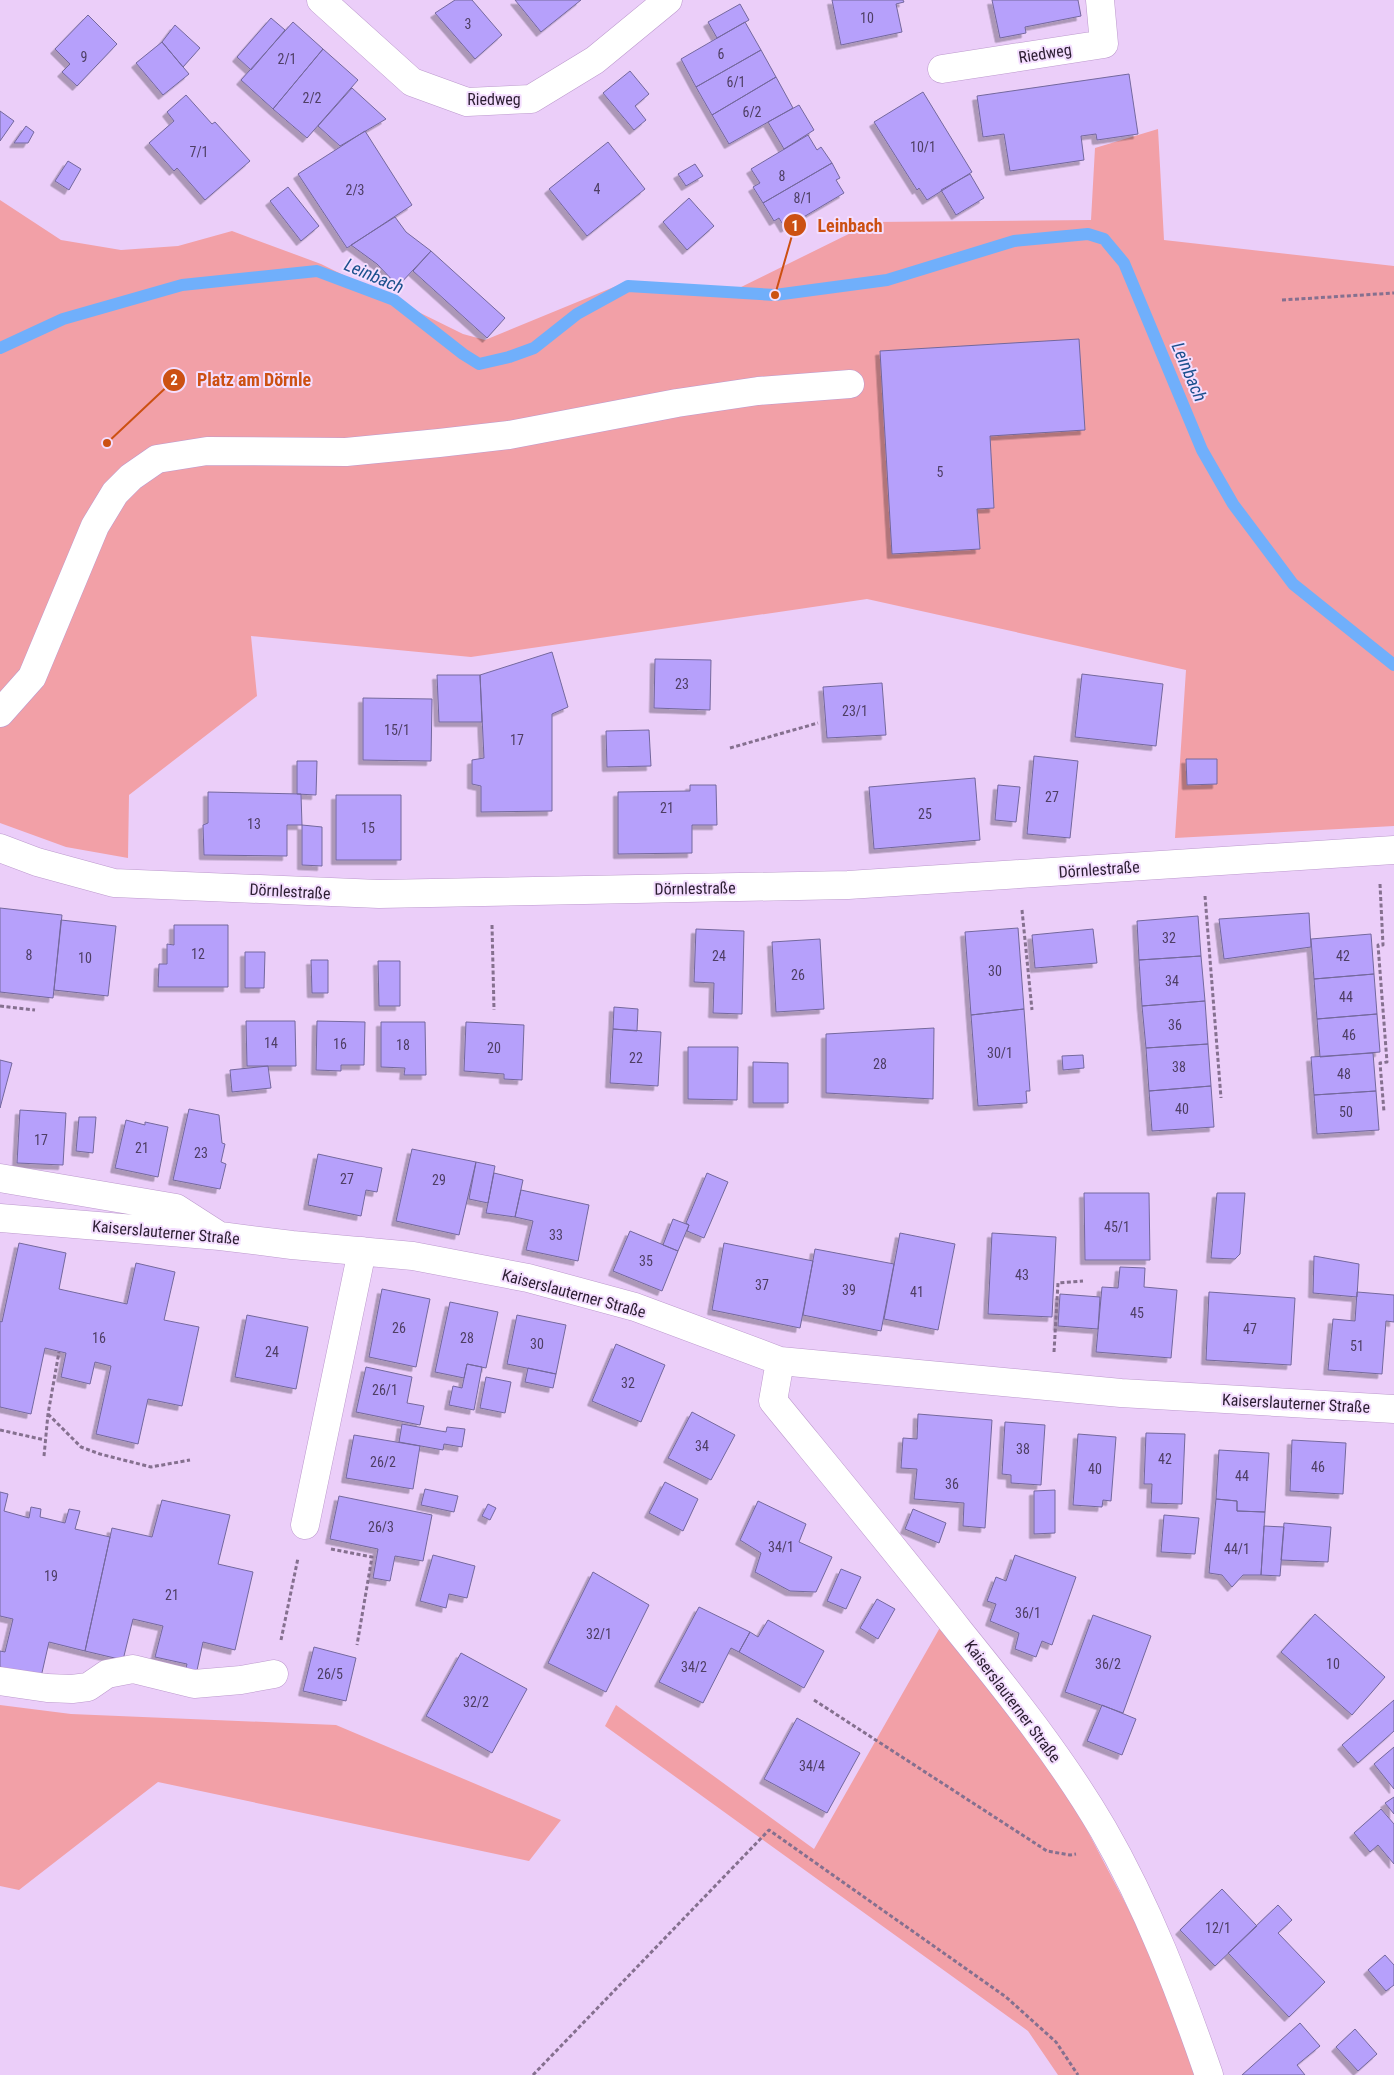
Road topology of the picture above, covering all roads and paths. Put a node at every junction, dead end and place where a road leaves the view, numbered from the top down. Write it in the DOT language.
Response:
graph roads {
  1 [pos="321,0"];
  2 [pos="668,0"];
  3 [pos="1100,0"];
  4 [pos="942,69"];
  5 [pos="1394,292"];
  6 [pos="1282,300"];
  7 [pos="850,384"];
  8 [pos="0,713"];
  9 [pos="818,723"];
  10 [pos="730,748"];
  11 [pos="0,848"];
  12 [pos="1386,851"];
  13 [pos="1203,863"];
  14 [pos="1019,874"];
  15 [pos="492,892"];
  16 [pos="0,1006"];
  17 [pos="35,1010"];
  18 [pos="494,1010"];
  19 [pos="1032,1010"];
  20 [pos="1221,1098"];
  21 [pos="1384,1112"];
  22 [pos="0,1178"];
  23 [pos="0,1218"];
  24 [pos="220,1236"];
  25 [pos="362,1251"];
  26 [pos="1083,1281"];
  27 [pos="58,1352"];
  28 [pos="780,1361"];
  29 [pos="1052,1386"];
  30 [pos="1394,1409"];
  31 [pos="48,1414"];
  32 [pos="0,1430"];
  33 [pos="45,1440"];
  34 [pos="44,1456"];
  35 [pos="190,1460"];
  36 [pos="303,1534"];
  37 [pos="357,1645"];
  38 [pos="274,1674"];
  39 [pos="0,1681"];
  40 [pos="814,1700"];
  41 [pos="1111,1845"];
  42 [pos="533,2075"];
  43 [pos="1078,2075"];
  44 [pos="1209,2075"];
  1 -- 2 [label="street, Riedweg"];
  3 -- 4 [label="street, Riedweg"];
  5 -- 6 [label="path"];
  7 -- 8 [label="street"];
  9 -- 10 [label="path"];
  11 -- 15 [label="street, Dörnlestraße"];
  12 -- 13 [label="street, Dörnlestraße"];
  12 -- 21 [label="path"];
  13 -- 14 [label="street, Dörnlestraße"];
  13 -- 20 [label="path"];
  14 -- 15 [label="street, Dörnlestraße"];
  14 -- 19 [label="path"];
  15 -- 18 [label="path"];
  16 -- 17 [label="path"];
  22 -- 24 [label="street"];
  23 -- 24 [label="street, Kaiserslauterner Straße"];
  24 -- 25 [label="street, Kaiserslauterner Straße"];
  25 -- 28 [label="street, Kaiserslauterner Straße"];
  25 -- 36 [label="street"];
  26 -- 29 [label="path"];
  27 -- 31 [label="path"];
  28 -- 29 [label="street, Kaiserslauterner Straße"];
  28 -- 41 [label="street, Kaiserslauterner Straße"];
  29 -- 30 [label="street, Kaiserslauterner Straße"];
  31 -- 33 [label="path"];
  31 -- 35 [label="path"];
  32 -- 33 [label="path"];
  33 -- 34 [label="path"];
  36 -- 37 [label="path"];
  36 -- 38 [label="path"];
  38 -- 39 [label="street"];
  40 -- 41 [label="path"];
  41 -- 44 [label="street, Kaiserslauterner Straße"];
  42 -- 43 [label="path"];
}
